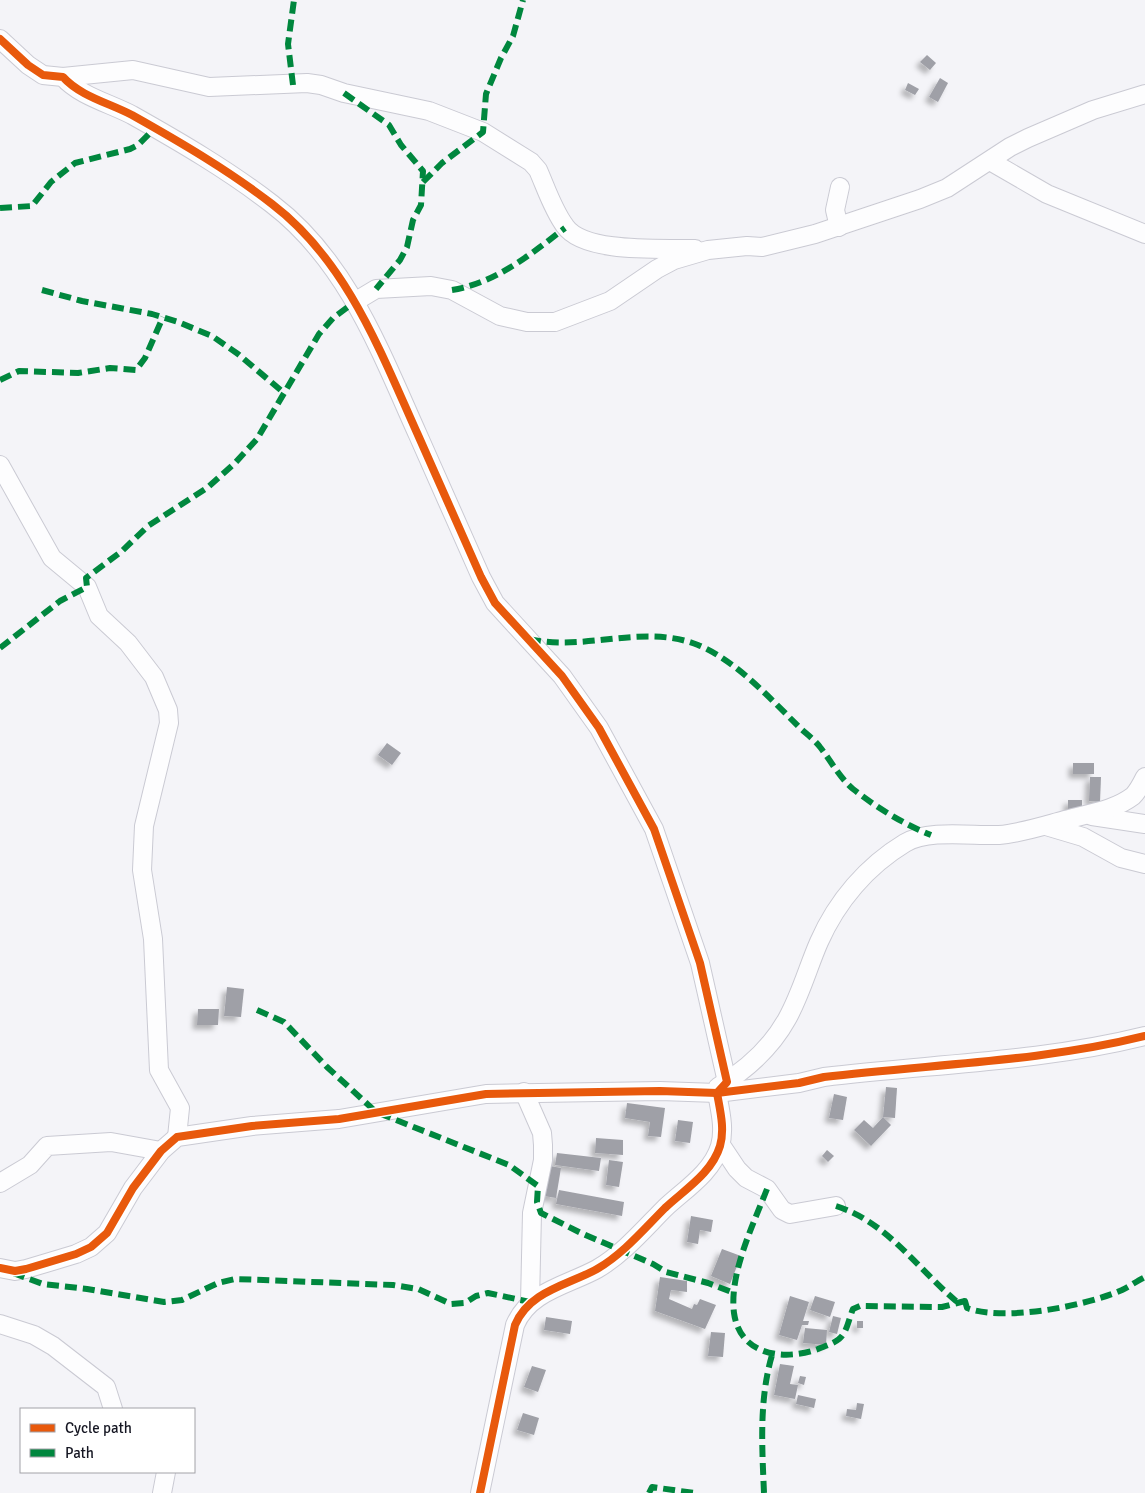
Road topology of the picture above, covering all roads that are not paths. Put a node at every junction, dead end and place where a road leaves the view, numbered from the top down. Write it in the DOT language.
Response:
graph roads {
  1 [pos="0,39"];
  2 [pos="63,77"];
  3 [pos="1145,94"];
  4 [pos="990,162"];
  5 [pos="840,187"];
  6 [pos="839,227"];
  7 [pos="1145,234"];
  8 [pos="708,250"];
  9 [pos="356,301"];
  10 [pos="0,465"];
  11 [pos="1145,777"];
  12 [pos="1084,815"];
  13 [pos="1145,824"];
  14 [pos="1045,826"];
  15 [pos="1145,864"];
  16 [pos="1145,1036"];
  17 [pos="718,1089"];
  18 [pos="524,1092"];
  19 [pos="177,1136"];
  20 [pos="721,1144"];
  21 [pos="161,1151"];
  22 [pos="0,1183"];
  23 [pos="836,1206"];
  24 [pos="0,1268"];
  25 [pos="530,1302"];
  26 [pos="0,1324"];
  27 [pos="113,1408"];
  28 [pos="166,1473"];
  29 [pos="162,1493"];
  30 [pos="480,1493"];
  1 -- 2 [label="street"];
  2 -- 8 [label="street"];
  2 -- 9 [label="street"];
  3 -- 4 [label="street"];
  4 -- 6 [label="street"];
  4 -- 7 [label="street"];
  5 -- 6 [label="street"];
  6 -- 8 [label="street"];
  8 -- 9 [label="street"];
  9 -- 17 [label="street"];
  10 -- 19 [label="street"];
  11 -- 12 [label="street"];
  12 -- 13 [label="street"];
  12 -- 14 [label="street"];
  14 -- 15 [label="street"];
  14 -- 17 [label="street"];
  16 -- 17 [label="street"];
  17 -- 18 [label="street"];
  17 -- 20 [label="street"];
  18 -- 19 [label="street"];
  18 -- 25 [label="street"];
  19 -- 21 [label="street"];
  20 -- 23 [label="street"];
  20 -- 25 [label="street"];
  21 -- 22 [label="street"];
  21 -- 24 [label="street"];
  25 -- 30 [label="street"];
  26 -- 27 [label="street"];
  28 -- 29 [label="street"];
}
